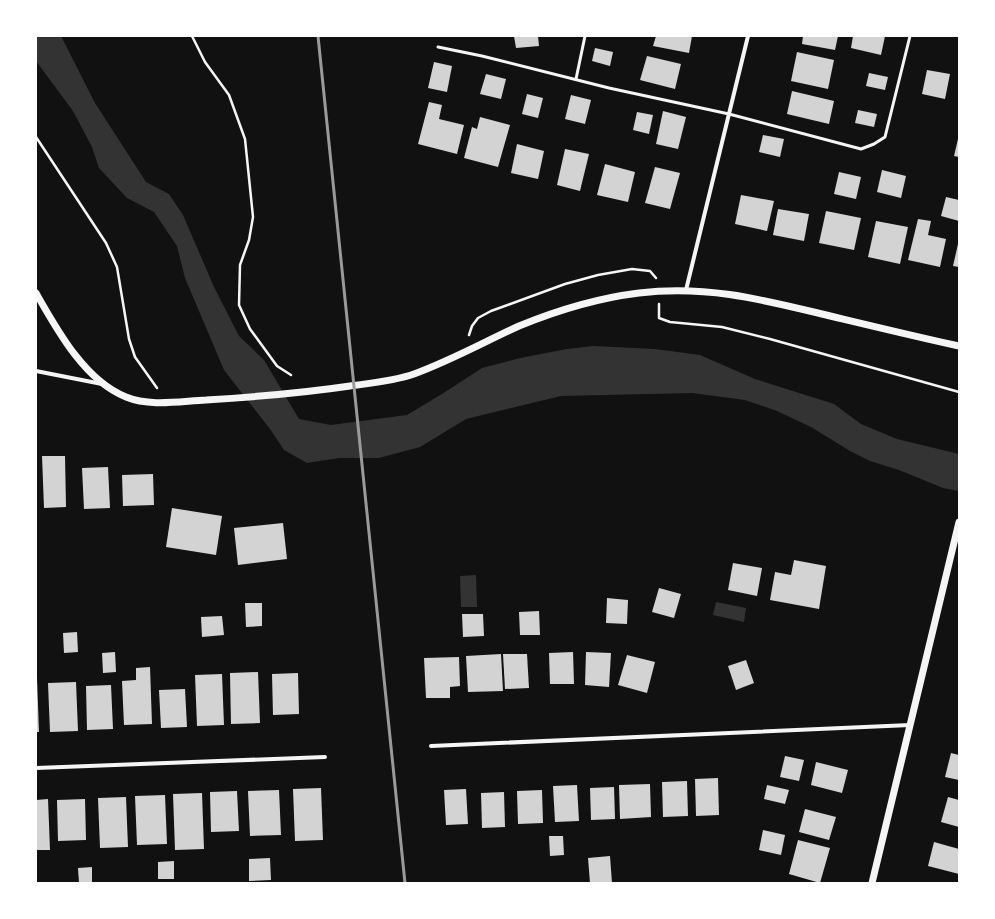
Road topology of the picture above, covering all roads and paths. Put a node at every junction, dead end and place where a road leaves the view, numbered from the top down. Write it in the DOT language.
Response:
graph roads {
  1 [pos="192,36"];
  2 [pos="585,36"];
  3 [pos="748,36"];
  4 [pos="910,36"];
  5 [pos="438,47"];
  6 [pos="576,80"];
  7 [pos="729,114"];
  8 [pos="36,137"];
  9 [pos="686,290"];
  10 [pos="657,291"];
  11 [pos="36,293"];
  12 [pos="469,335"];
  13 [pos="959,346"];
  14 [pos="36,371"];
  15 [pos="291,375"];
  16 [pos="105,385"];
  17 [pos="155,387"];
  18 [pos="959,392"];
  19 [pos="959,522"];
  20 [pos="956,547"];
  21 [pos="910,725"];
  22 [pos="430,746"];
  23 [pos="326,757"];
  24 [pos="36,768"];
  25 [pos="872,883"];
  1 -- 15 [label="path"];
  2 -- 6 [label="lane"];
  3 -- 7 [label="street"];
  4 -- 7 [label="lane"];
  5 -- 6 [label="lane"];
  6 -- 7 [label="lane"];
  7 -- 9 [label="street"];
  8 -- 17 [label="path"];
  9 -- 10 [label="street"];
  9 -- 13 [label="street"];
  10 -- 12 [label="path"];
  10 -- 16 [label="street"];
  10 -- 18 [label="path"];
  11 -- 16 [label="street"];
  14 -- 16 [label="street"];
  19 -- 20 [label="street"];
  20 -- 21 [label="street"];
  21 -- 22 [label="street"];
  21 -- 25 [label="street"];
  23 -- 24 [label="street"];
}
